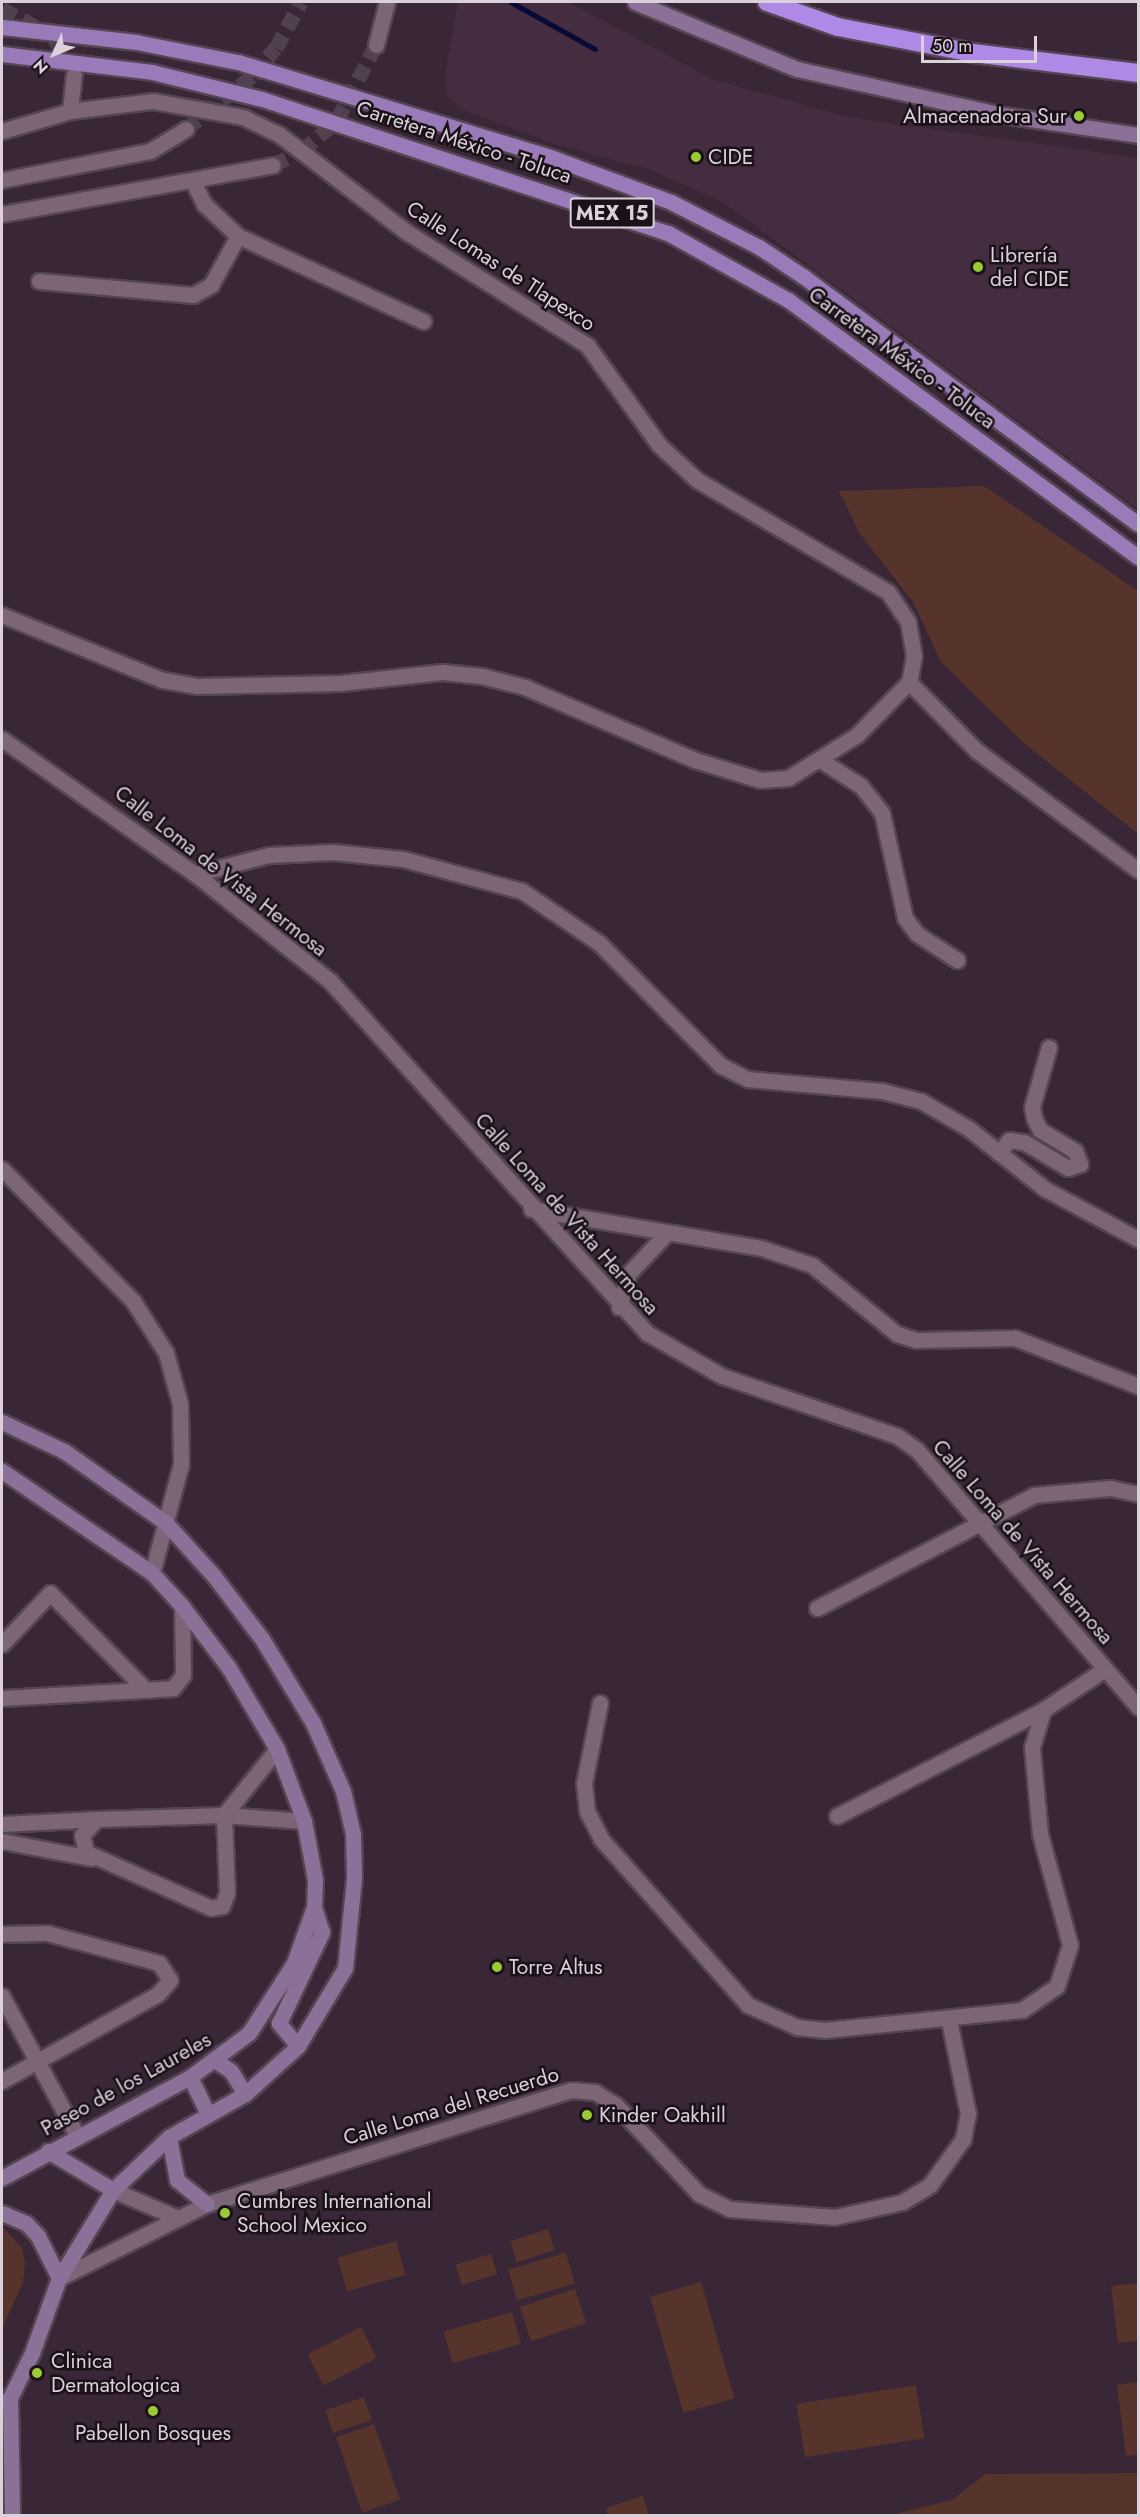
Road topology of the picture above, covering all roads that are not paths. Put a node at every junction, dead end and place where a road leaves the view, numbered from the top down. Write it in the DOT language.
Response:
graph roads {
  1 [pos="387,2"];
  2 [pos="635,2"];
  3 [pos="767,2"];
  4 [pos="2,27"];
  5 [pos="376,45"];
  6 [pos="2,54"];
  7 [pos="1138,73"];
  8 [pos="74,75"];
  9 [pos="70,111"];
  10 [pos="186,129"];
  11 [pos="2,131"];
  12 [pos="1138,135"];
  13 [pos="273,165"];
  14 [pos="2,180"];
  15 [pos="193,182"];
  16 [pos="2,214"];
  17 [pos="238,236"];
  18 [pos="39,280"];
  19 [pos="423,321"];
  20 [pos="1138,524"];
  21 [pos="1138,558"];
  22 [pos="2,615"];
  23 [pos="909,682"];
  24 [pos="2,739"];
  25 [pos="822,761"];
  26 [pos="1138,870"];
  27 [pos="195,874"];
  28 [pos="957,960"];
  29 [pos="1049,1047"];
  30 [pos="999,1153"];
  31 [pos="2,1168"];
  32 [pos="531,1209"];
  33 [pos="667,1233"];
  34 [pos="1138,1239"];
  35 [pos="619,1307"];
  36 [pos="1138,1386"];
  37 [pos="2,1422"];
  38 [pos="2,1471"];
  39 [pos="1138,1494"];
  40 [pos="166,1522"];
  41 [pos="980,1523"];
  42 [pos="152,1573"];
  43 [pos="182,1606"];
  44 [pos="817,1608"];
  45 [pos="2,1644"];
  46 [pos="1105,1669"];
  47 [pos="146,1690"];
  48 [pos="2,1698"];
  49 [pos="600,1703"];
  50 [pos="1138,1707"];
  51 [pos="1043,1710"];
  52 [pos="277,1749"];
  53 [pos="224,1815"];
  54 [pos="837,1816"];
  55 [pos="98,1819"];
  56 [pos="304,1821"];
  57 [pos="2,1824"];
  58 [pos="2,1840"];
  59 [pos="91,1857"];
  60 [pos="314,1907"];
  61 [pos="2,1934"];
  62 [pos="2,1996"];
  63 [pos="949,2021"];
  64 [pos="298,2046"];
  65 [pos="216,2061"];
  66 [pos="36,2062"];
  67 [pos="190,2076"];
  68 [pos="2,2081"];
  69 [pos="245,2094"];
  70 [pos="208,2114"];
  71 [pos="78,2137"];
  72 [pos="170,2137"];
  73 [pos="48,2151"];
  74 [pos="2,2178"];
  75 [pos="113,2190"];
  76 [pos="207,2204"];
  77 [pos="2,2212"];
  78 [pos="178,2218"];
  79 [pos="59,2278"];
  80 [pos="6,2401"];
  81 [pos="12,2516"];
  1 -- 5 [label="street"];
  2 -- 12 [label="main road"];
  3 -- 7 [label="highway"];
  4 -- 20 [label="main road, Carretera México - Toluca / MEX 15"];
  6 -- 21 [label="main road, Carretera México - Toluca / MEX 15"];
  8 -- 9 [label="street"];
  9 -- 11 [label="street, Calle Lomas de Tlapexco"];
  9 -- 23 [label="street, Calle Lomas de Tlapexco"];
  10 -- 14 [label="street"];
  13 -- 15 [label="street"];
  15 -- 16 [label="street"];
  15 -- 17 [label="street"];
  17 -- 18 [label="street"];
  17 -- 19 [label="street"];
  22 -- 25 [label="street"];
  23 -- 25 [label="street"];
  23 -- 26 [label="street"];
  24 -- 27 [label="street, Calle Loma de Vista Hermosa"];
  25 -- 28 [label="street"];
  27 -- 30 [label="street"];
  27 -- 32 [label="street, Calle Loma de Vista Hermosa"];
  29 -- 30 [label="street"];
  30 -- 34 [label="street"];
  31 -- 40 [label="street"];
  32 -- 33 [label="street"];
  32 -- 35 [label="street, Calle Loma de Vista Hermosa"];
  33 -- 35 [label="street"];
  33 -- 36 [label="street"];
  35 -- 41 [label="street, Calle Loma de Vista Hermosa"];
  37 -- 40 [label="main road"];
  38 -- 42 [label="main road, Paseo de los Laureles"];
  39 -- 41 [label="street"];
  40 -- 42 [label="street"];
  40 -- 64 [label="main road"];
  41 -- 44 [label="street"];
  41 -- 46 [label="street, Calle Loma de Vista Hermosa"];
  42 -- 43 [label="main road, Paseo de los Laureles"];
  43 -- 47 [label="street"];
  43 -- 52 [label="main road, Paseo de los Laureles"];
  45 -- 47 [label="street"];
  46 -- 50 [label="street, Calle Loma de Vista Hermosa"];
  46 -- 51 [label="street"];
  47 -- 48 [label="street"];
  49 -- 63 [label="street"];
  51 -- 54 [label="street"];
  51 -- 63 [label="street"];
  52 -- 53 [label="street"];
  52 -- 56 [label="main road, Paseo de los Laureles"];
  53 -- 55 [label="street"];
  53 -- 56 [label="street"];
  53 -- 59 [label="street"];
  55 -- 57 [label="street"];
  55 -- 59 [label="street"];
  56 -- 60 [label="main road, Paseo de los Laureles"];
  58 -- 59 [label="street"];
  60 -- 64 [label="main road"];
  60 -- 65 [label="main road, Paseo de los Laureles"];
  61 -- 66 [label="street"];
  62 -- 66 [label="street"];
  63 -- 76 [label="street, Calle Loma del Recuerdo"];
  64 -- 69 [label="main road"];
  65 -- 67 [label="main road, Paseo de los Laureles"];
  65 -- 69 [label="main road"];
  66 -- 68 [label="street"];
  66 -- 71 [label="street"];
  67 -- 70 [label="main road"];
  67 -- 71 [label="main road, Paseo de los Laureles"];
  69 -- 70 [label="main road"];
  70 -- 72 [label="main road"];
  71 -- 73 [label="main road, Paseo de los Laureles"];
  72 -- 75 [label="main road"];
  72 -- 76 [label="main road"];
  73 -- 74 [label="main road, Paseo de los Laureles"];
  73 -- 75 [label="main road"];
  75 -- 78 [label="street"];
  75 -- 79 [label="main road"];
  76 -- 78 [label="street, Calle Loma del Recuerdo"];
  77 -- 79 [label="main road"];
  78 -- 79 [label="street, Calle Loma del Recuerdo"];
  79 -- 80 [label="main road"];
  80 -- 81 [label="main road"];
}
